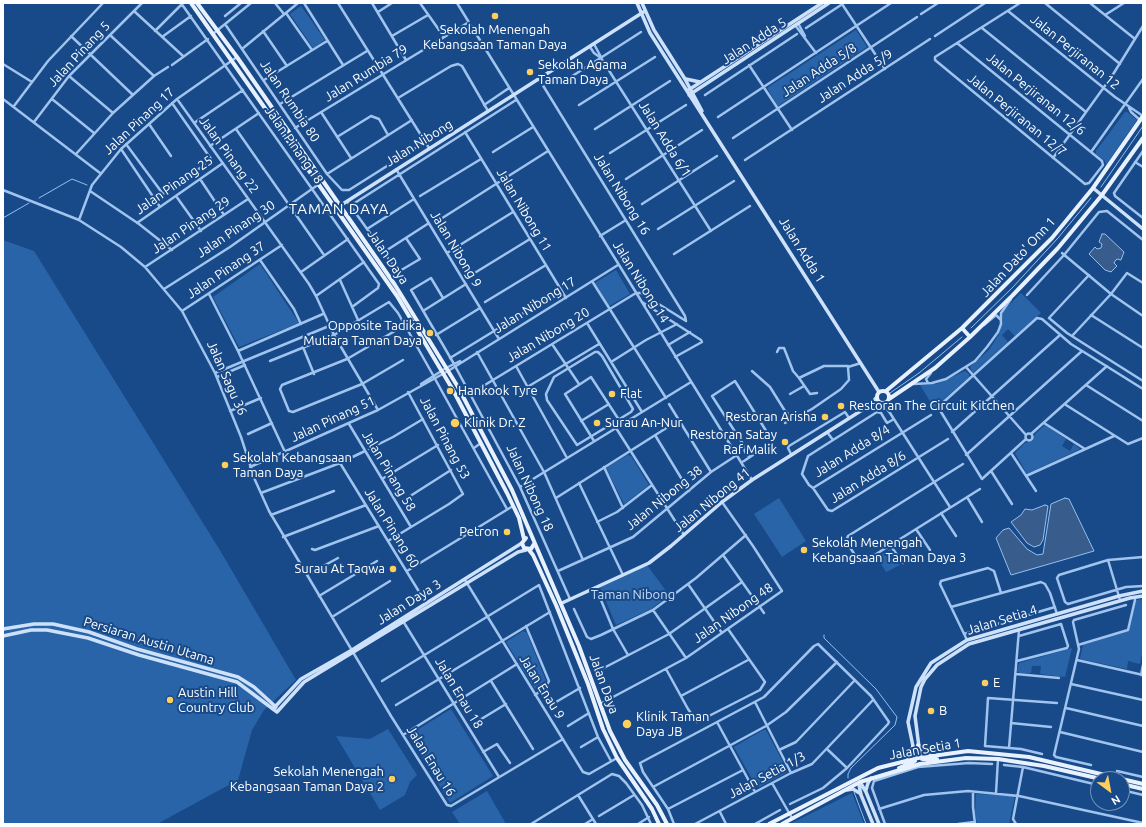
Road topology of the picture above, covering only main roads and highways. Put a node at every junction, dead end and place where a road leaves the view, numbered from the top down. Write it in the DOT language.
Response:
graph roads {
  1 [pos="191,3"];
  2 [pos="197,3"];
  3 [pos="215,32"];
  4 [pos="1142,118"];
  5 [pos="1143,138"];
  6 [pos="338,207"];
  7 [pos="962,328"];
  8 [pos="970,337"];
  9 [pos="886,391"];
  10 [pos="889,400"];
  11 [pos="523,541"];
  12 [pos="533,541"];
  13 [pos="527,550"];
  14 [pos="918,745"];
  15 [pos="913,747"];
  16 [pos="986,752"];
  17 [pos="1009,754"];
  18 [pos="930,756"];
  19 [pos="918,758"];
  20 [pos="998,759"];
  21 [pos="948,760"];
  22 [pos="907,761"];
  23 [pos="878,768"];
  24 [pos="894,771"];
  25 [pos="1090,776"];
  26 [pos="860,782"];
  27 [pos="1143,784"];
  28 [pos="1130,786"];
  29 [pos="1143,789"];
  30 [pos="833,791"];
  31 [pos="659,824"];
  32 [pos="667,824"];
  33 [pos="769,824"];
  34 [pos="782,824"];
  1 -- 3 [label="main road, Jalan Daya"];
  2 -- 3 [label="main road, Jalan Daya"];
  3 -- 6 [label="main road, Jalan Daya"];
  3 -- 6 [label="main road, Jalan Daya"];
  4 -- 7 [label="main road, Jalan Dato' Onn 1"];
  5 -- 8 [label="main road, Jalan Dato' Onn 1"];
  6 -- 11 [label="main road, Jalan Daya"];
  6 -- 12 [label="main road, Jalan Daya"];
  7 -- 8 [label="main road"];
  7 -- 9 [label="main road, Jalan Dato' Onn 1"];
  8 -- 10 [label="main road, Jalan Dato' Onn 1"];
  9 -- 10 [label="main road"];
  9 -- 10 [label="main road, Jalan Dato' Onn 1"];
  11 -- 12 [label="main road"];
  11 -- 13 [label="main road, Jalan Daya"];
  12 -- 13 [label="main road"];
  12 -- 32 [label="main road, Jalan Daya"];
  13 -- 31 [label="main road, Jalan Daya"];
  14 -- 18 [label="main road"];
  15 -- 22 [label="main road"];
  16 -- 17 [label="main road, Jalan Setia 1"];
  16 -- 18 [label="main road, Jalan Setia 1"];
  16 -- 20 [label="main road"];
  17 -- 20 [label="main road"];
  17 -- 27 [label="main road, Jalan Setia 1"];
  18 -- 19 [label="main road, Jalan Setia 1"];
  19 -- 21 [label="main road"];
  19 -- 22 [label="main road, Jalan Setia 1"];
  19 -- 24 [label="main road"];
  20 -- 21 [label="main road, Jalan Setia 1"];
  20 -- 25 [label="main road, Jalan Setia 1"];
  21 -- 24 [label="main road, Jalan Setia 1"];
  22 -- 23 [label="main road, Jalan Setia 1"];
  23 -- 26 [label="main road"];
  23 -- 30 [label="main road, Jalan Setia 1"];
  24 -- 26 [label="main road, Jalan Setia 1"];
  26 -- 30 [label="main road"];
  26 -- 34 [label="main road, Jalan Setia 1"];
  28 -- 29 [label="main road"];
  30 -- 33 [label="main road, Jalan Setia 1"];
}
